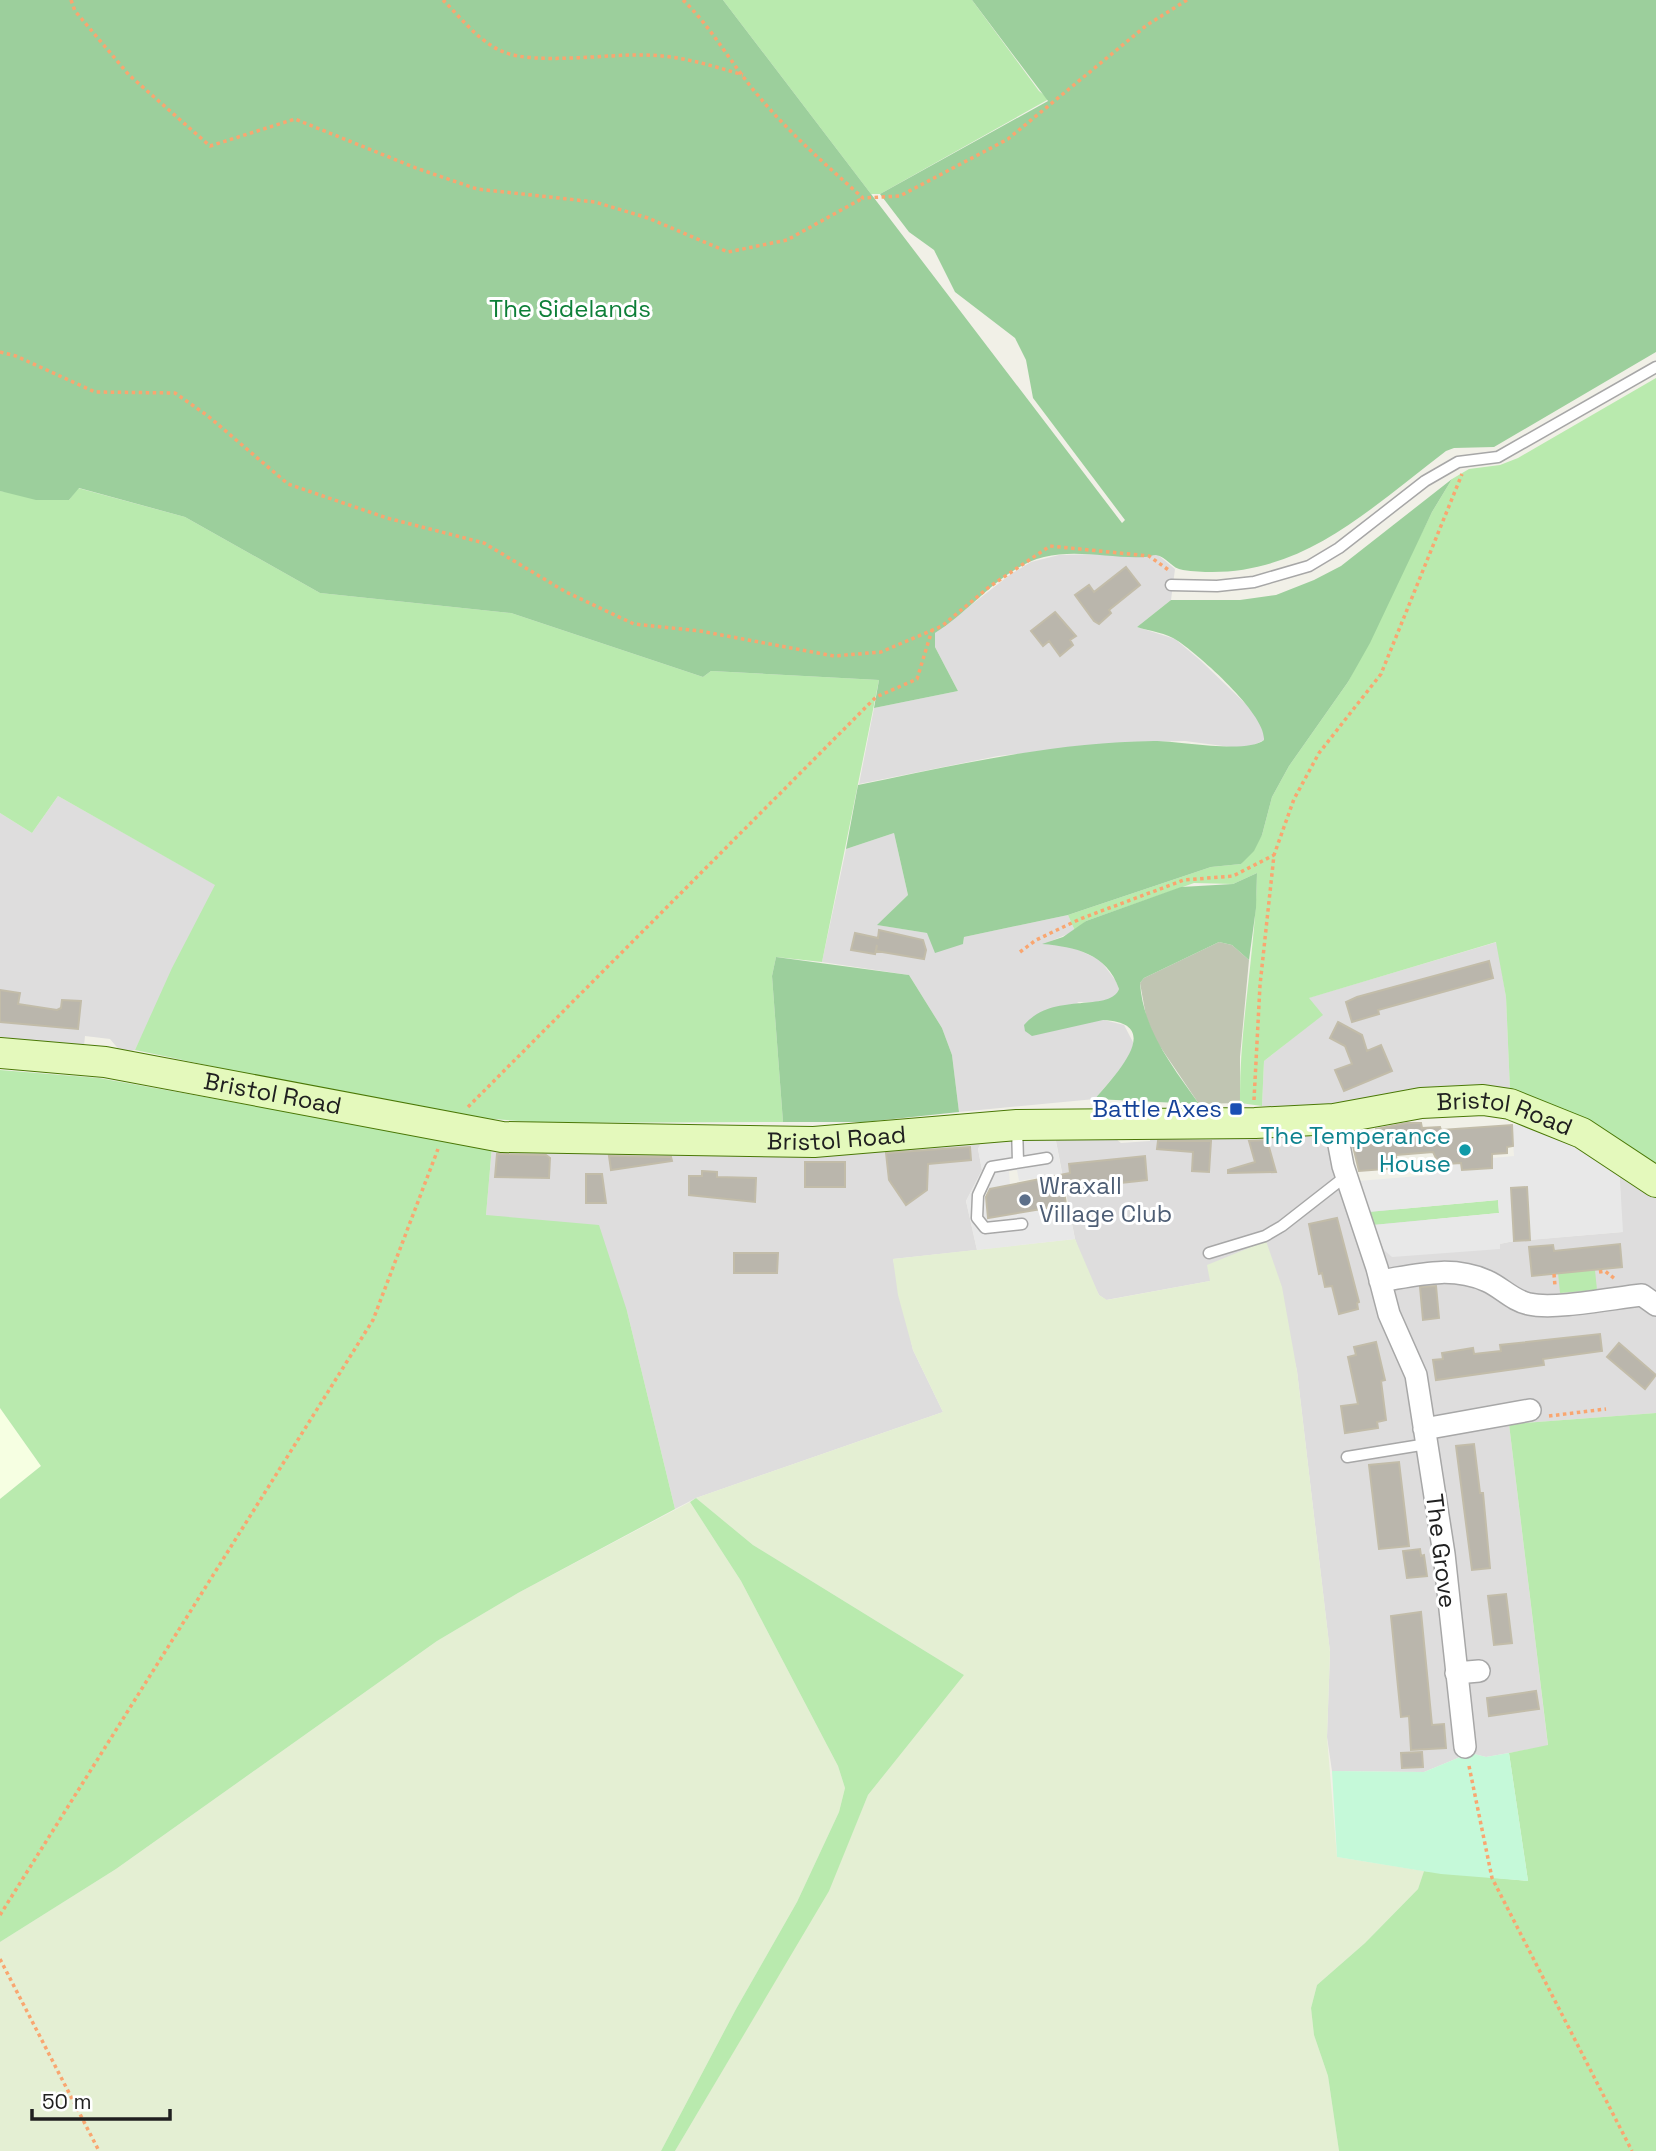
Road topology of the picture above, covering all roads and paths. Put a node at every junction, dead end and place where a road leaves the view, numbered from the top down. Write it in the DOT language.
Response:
graph roads {
  1 [pos="71,0"];
  2 [pos="443,0"];
  3 [pos="683,0"];
  4 [pos="1187,0"];
  5 [pos="743,75"];
  6 [pos="863,198"];
  7 [pos="0,352"];
  8 [pos="1656,367"];
  9 [pos="1458,462"];
  10 [pos="1171,585"];
  11 [pos="1192,585"];
  12 [pos="932,630"];
  13 [pos="1274,855"];
  14 [pos="1020,952"];
  15 [pos="0,1053"];
  16 [pos="1334,1119"];
  17 [pos="1255,1124"];
  18 [pos="1017,1125"];
  19 [pos="446,1128"];
  20 [pos="1046,1158"];
  21 [pos="1018,1162"];
  22 [pos="1346,1176"];
  23 [pos="1656,1182"];
  24 [pos="1022,1224"];
  25 [pos="1209,1253"];
  26 [pos="1380,1281"];
  27 [pos="1656,1305"];
  28 [pos="1520,1406"];
  29 [pos="1606,1409"];
  30 [pos="1426,1437"];
  31 [pos="1347,1457"];
  32 [pos="1479,1671"];
  33 [pos="1456,1674"];
  34 [pos="1465,1747"];
  35 [pos="0,1915"];
  36 [pos="0,1959"];
  37 [pos="99,2151"];
  38 [pos="1632,2151"];
  1 -- 6 [label="path"];
  2 -- 5 [label="path"];
  3 -- 5 [label="path"];
  4 -- 6 [label="path"];
  5 -- 6 [label="path"];
  7 -- 12 [label="path"];
  8 -- 9 [label="lane"];
  9 -- 11 [label="lane"];
  9 -- 13 [label="path"];
  10 -- 11 [label="lane"];
  11 -- 12 [label="path"];
  12 -- 19 [label="path"];
  13 -- 14 [label="path"];
  13 -- 17 [label="path"];
  15 -- 19 [label="main road, Bristol Road"];
  16 -- 17 [label="main road, Bristol Road"];
  16 -- 22 [label="street, The Grove"];
  16 -- 23 [label="main road, Bristol Road"];
  17 -- 18 [label="main road, Bristol Road"];
  18 -- 19 [label="main road, Bristol Road"];
  18 -- 21 [label="lane"];
  19 -- 35 [label="path"];
  20 -- 21 [label="lane"];
  21 -- 24 [label="lane"];
  22 -- 25 [label="lane"];
  22 -- 26 [label="street, The Grove"];
  26 -- 27 [label="street"];
  26 -- 30 [label="street, The Grove"];
  28 -- 29 [label="path"];
  28 -- 30 [label="street"];
  30 -- 31 [label="lane"];
  30 -- 33 [label="street, The Grove"];
  32 -- 33 [label="street"];
  33 -- 34 [label="street, The Grove"];
  34 -- 38 [label="path"];
  36 -- 37 [label="path"];
}
